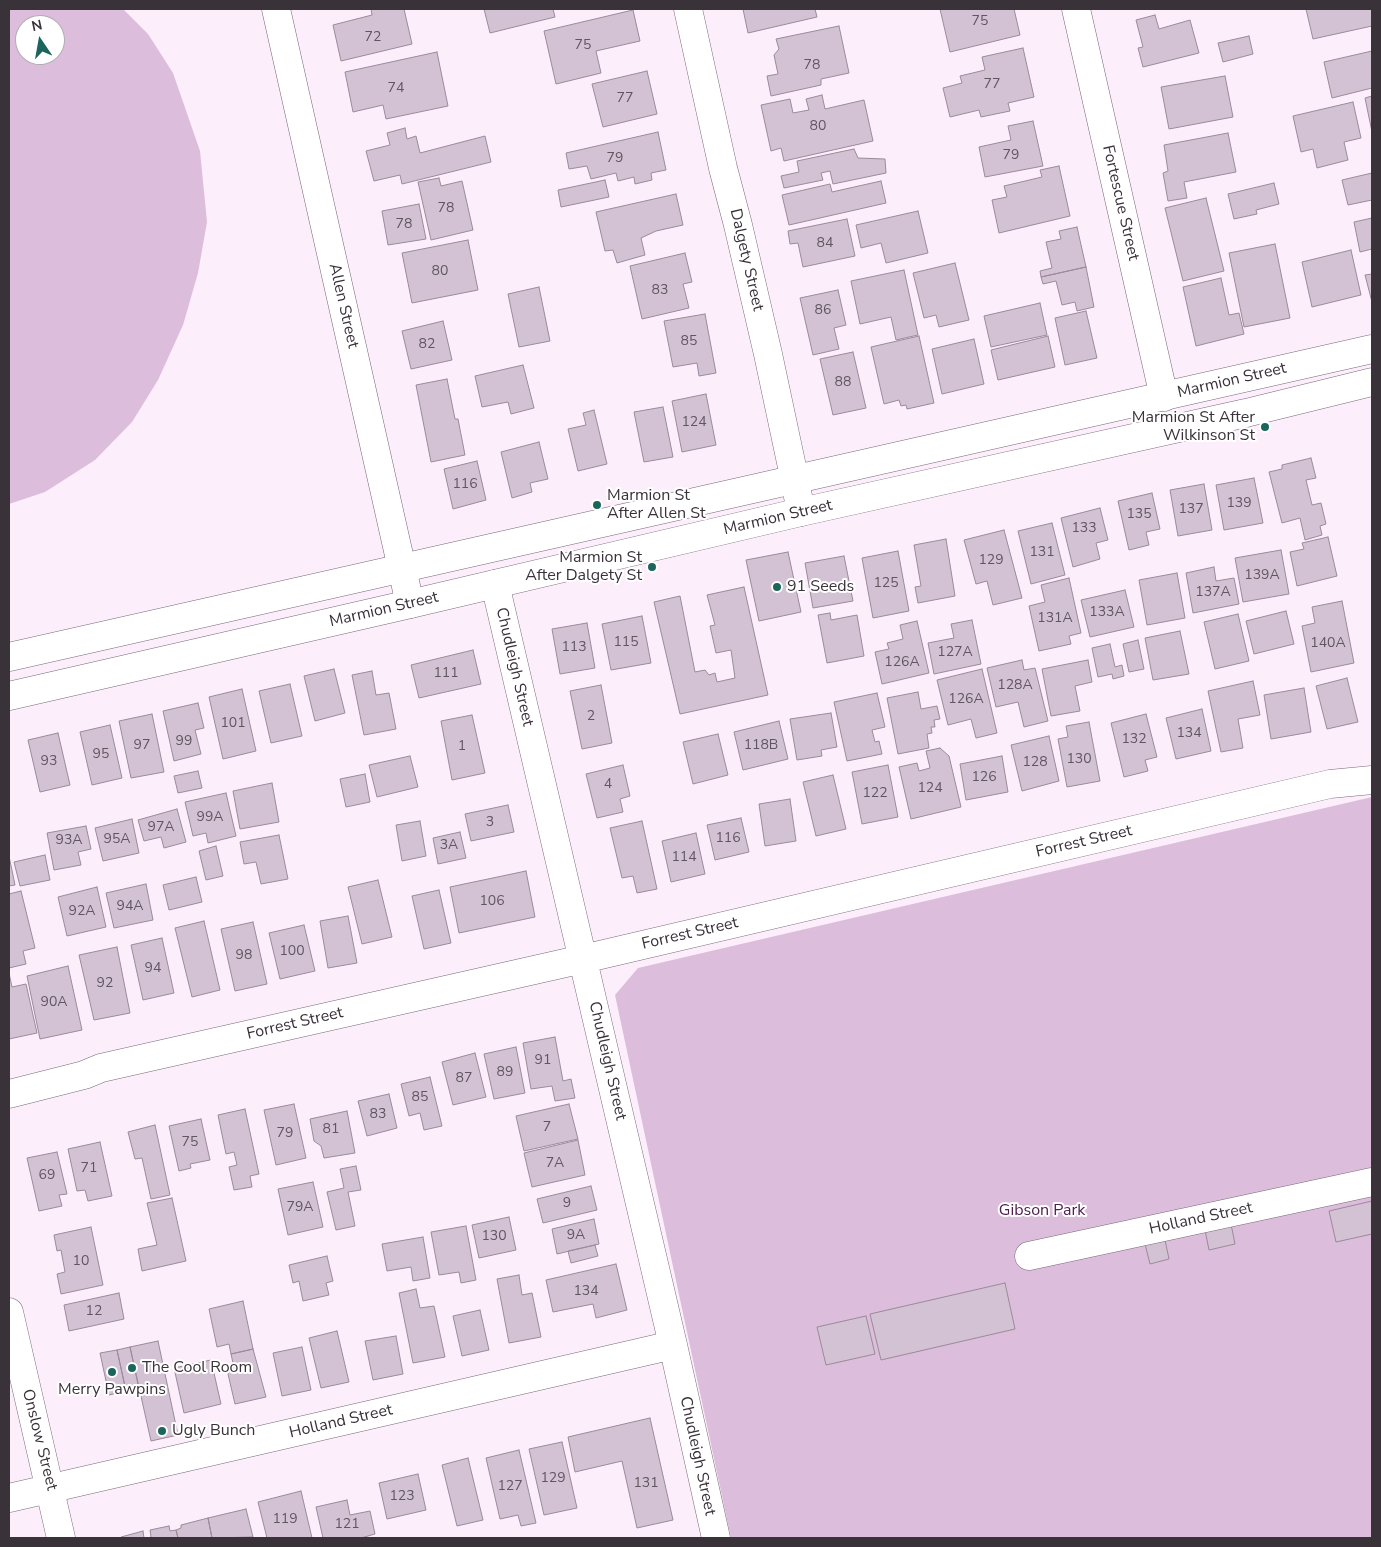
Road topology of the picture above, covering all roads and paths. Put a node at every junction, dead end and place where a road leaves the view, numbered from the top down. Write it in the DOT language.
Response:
graph roads {
  1 [pos="276,9"];
  2 [pos="688,9"];
  3 [pos="1076,9"];
  4 [pos="1370,357"];
  5 [pos="1372,382"];
  6 [pos="1164,397"];
  7 [pos="795,480"];
  8 [pos="801,512"];
  9 [pos="402,568"];
  10 [pos="495,584"];
  11 [pos="410,604"];
  12 [pos="9,657"];
  13 [pos="9,696"];
  14 [pos="1372,780"];
  15 [pos="583,958"];
  16 [pos="9,1094"];
  17 [pos="1372,1182"];
  18 [pos="1029,1256"];
  19 [pos="9,1312"];
  20 [pos="673,1345"];
  21 [pos="51,1489"];
  22 [pos="9,1498"];
  23 [pos="61,1538"];
  24 [pos="716,1538"];
  1 -- 9 [label="street, Allen Street"];
  2 -- 7 [label="street, Dalgety Street"];
  3 -- 6 [label="street, Fortescue Street"];
  4 -- 6 [label="street, Marmion Street"];
  5 -- 8 [label="street, Marmion Street"];
  6 -- 7 [label="street, Marmion Street"];
  7 -- 8 [label="street, Dalgety Street"];
  7 -- 9 [label="street, Marmion Street"];
  8 -- 10 [label="street, Marmion Street"];
  9 -- 11 [label="street, Allen Street"];
  9 -- 12 [label="street, Marmion Street"];
  10 -- 11 [label="street, Marmion Street"];
  10 -- 15 [label="street, Chudleigh Street"];
  11 -- 13 [label="street, Marmion Street"];
  14 -- 15 [label="street, Forrest Street"];
  15 -- 16 [label="street, Forrest Street"];
  15 -- 20 [label="street, Chudleigh Street"];
  17 -- 18 [label="street, Holland Street"];
  19 -- 21 [label="street, Onslow Street"];
  20 -- 21 [label="street, Holland Street"];
  20 -- 24 [label="street, Chudleigh Street"];
  21 -- 22 [label="street, Holland Street"];
  21 -- 23 [label="street, Onslow Street"];
}
